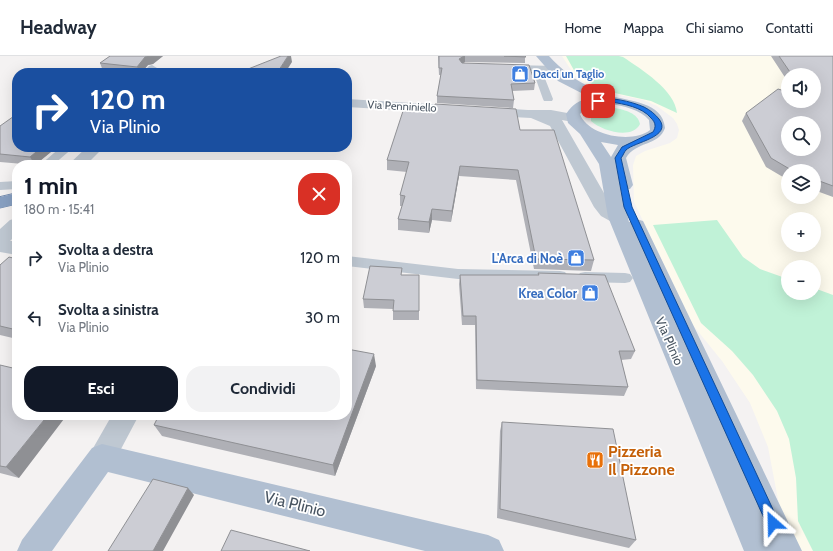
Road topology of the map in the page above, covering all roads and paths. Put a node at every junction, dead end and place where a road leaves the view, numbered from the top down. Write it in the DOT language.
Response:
graph roads {
  1 [pos="542,56"];
  2 [pos="497,68"];
  3 [pos="537,69"];
  4 [pos="558,73"];
  5 [pos="548,98"];
  6 [pos="610,100"];
  7 [pos="352,103"];
  8 [pos="528,114"];
  9 [pos="580,119"];
  10 [pos="637,141"];
  11 [pos="62,152"];
  12 [pos="91,152"];
  13 [pos="52,160"];
  14 [pos="82,160"];
  15 [pos="12,185"];
  16 [pos="0,186"];
  17 [pos="12,199"];
  18 [pos="0,203"];
  19 [pos="617,217"];
  20 [pos="12,228"];
  21 [pos="0,239"];
  22 [pos="0,246"];
  23 [pos="12,247"];
  24 [pos="352,262"];
  25 [pos="625,278"];
  26 [pos="123,420"];
  27 [pos="102,457"];
  28 [pos="33,551"];
  29 [pos="488,551"];
  30 [pos="760,551"];
  31 [pos="786,551"];
  1 -- 4 [label="main road, Via Plinio"];
  2 -- 3 [label="lane"];
  3 -- 4 [label="lane"];
  3 -- 5 [label="lane"];
  4 -- 6 [label="main road, Via Plinio"];
  4 -- 9 [label="main road, Via Plinio"];
  6 -- 9 [label="main road, Via Plinio"];
  6 -- 10 [label="main road, Via Plinio"];
  7 -- 8 [label="street, Via Penniniello"];
  8 -- 9 [label="street, Via Penniniello"];
  8 -- 19 [label="street, Via Penniniello"];
  9 -- 10 [label="main road, Via Plinio"];
  9 -- 19 [label="main road, Via Plinio"];
  10 -- 31 [label="main road, Via Plinio"];
  11 -- 13 [label="lane"];
  12 -- 14 [label="street"];
  15 -- 16 [label="lane"];
  17 -- 18 [label="highway"];
  19 -- 30 [label="main road, Via Plinio"];
  20 -- 21 [label="street"];
  22 -- 23 [label="street"];
  24 -- 25 [label="lane"];
  26 -- 27 [label="street"];
  27 -- 28 [label="main road"];
  27 -- 29 [label="main road, Via Plinio"];
}
